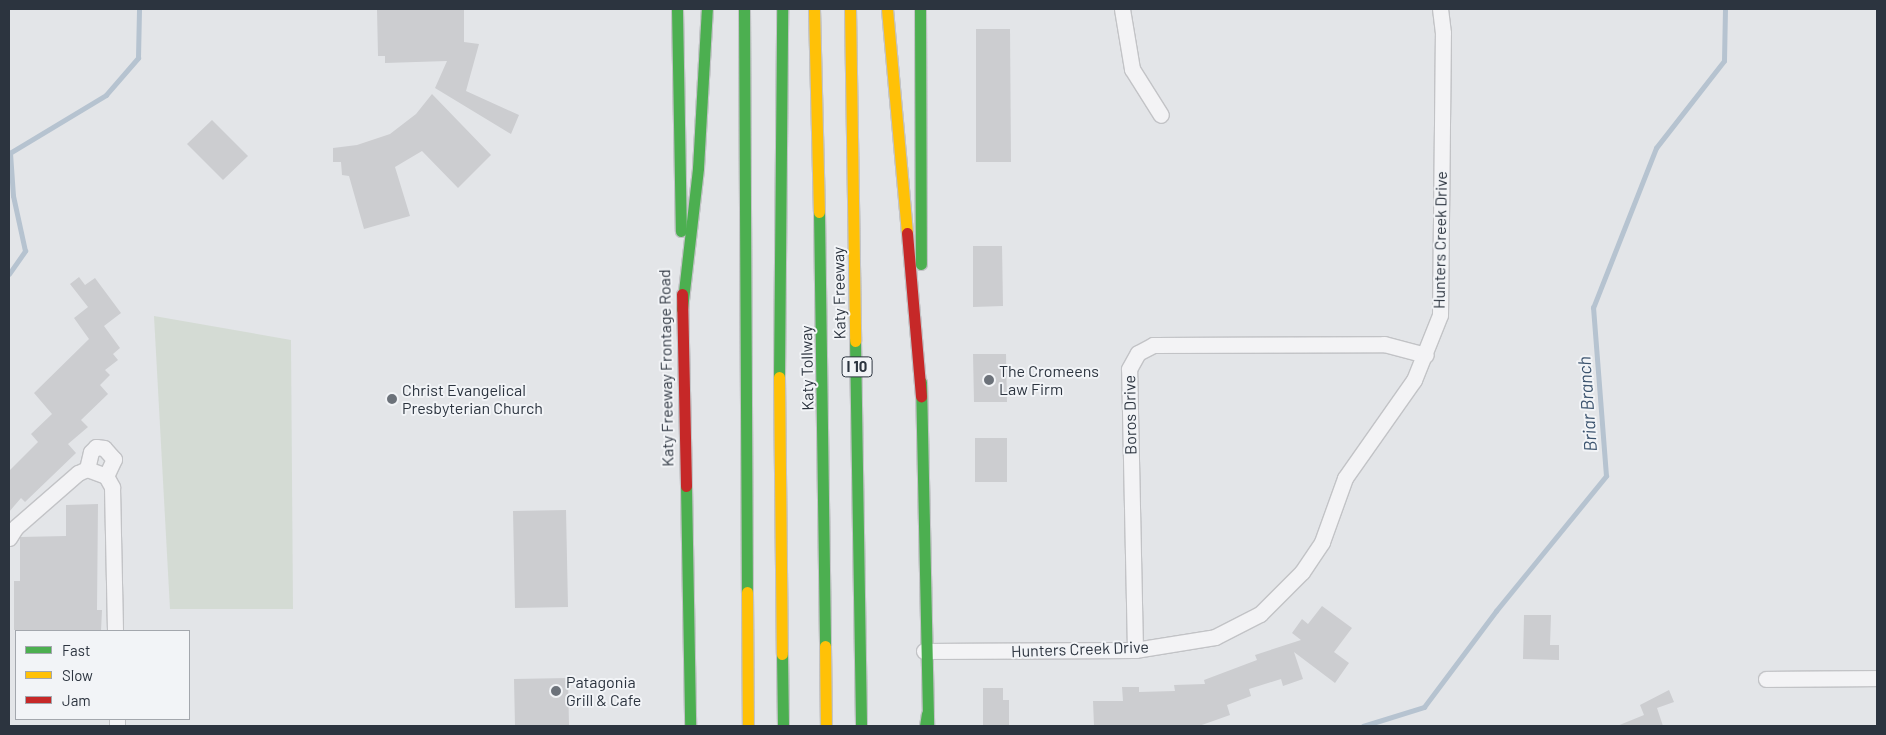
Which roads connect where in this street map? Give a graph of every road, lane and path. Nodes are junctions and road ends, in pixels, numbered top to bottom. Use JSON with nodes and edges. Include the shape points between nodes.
{"nodes":[{"id":1,"x":677,"y":9,"type":"edge"},
{"id":2,"x":707,"y":9,"type":"edge"},
{"id":3,"x":744,"y":9,"type":"edge"},
{"id":4,"x":782,"y":9,"type":"edge"},
{"id":5,"x":814,"y":9,"type":"edge"},
{"id":6,"x":850,"y":9,"type":"edge"},
{"id":7,"x":887,"y":9,"type":"edge"},
{"id":8,"x":920,"y":9,"type":"edge"},
{"id":9,"x":1122,"y":9,"type":"edge"},
{"id":10,"x":1440,"y":9,"type":"edge"},
{"id":11,"x":1161,"y":114,"type":"dead end"},
{"id":12,"x":682,"y":308,"type":"junction"},
{"id":13,"x":1426,"y":355,"type":"junction"},
{"id":14,"x":921,"y":396,"type":"junction"},
{"id":15,"x":9,"y":538,"type":"edge"},
{"id":16,"x":115,"y":630,"type":"edge"},
{"id":17,"x":1135,"y":650,"type":"junction"},
{"id":18,"x":924,"y":651,"type":"junction"},
{"id":19,"x":1877,"y":678,"type":"edge"},
{"id":20,"x":1766,"y":679,"type":"dead end"},
{"id":21,"x":690,"y":726,"type":"edge"},
{"id":22,"x":748,"y":726,"type":"edge"},
{"id":23,"x":783,"y":726,"type":"edge"},
{"id":24,"x":826,"y":726,"type":"edge"},
{"id":25,"x":861,"y":726,"type":"edge"},
{"id":26,"x":926,"y":726,"type":"edge"}],
"edges":[{"from":1,"to":12,"type":"main road","name":"Katy Freeway Frontage Road"},
{"from":2,"to":12,"type":"main road","via":[[698,168]]},
{"from":3,"to":22,"type":"main road"},
{"from":4,"to":23,"type":"main road","name":"Katy Tollway","via":[[778,358]]},
{"from":5,"to":24,"type":"main road","name":"Katy Tollway","via":[[824,409]]},
{"from":6,"to":25,"type":"main road","name":"Katy Freeway","number":"I 10"},
{"from":7,"to":14,"type":"main road"},
{"from":8,"to":14,"type":"main road"},
{"from":9,"to":11,"type":"street","via":[[1132,69]]},
{"from":10,"to":13,"type":"street","name":"Hunters Creek Drive","via":[[1443,33],[1440,315]]},
{"from":12,"to":21,"type":"main road","name":"Katy Freeway Frontage Road"},
{"from":13,"to":17,"type":"street","name":"Hunters Creek Drive","via":[[1414,380],[1345,478],[1322,542],[1302,572],[1260,614],[1215,637]]},
{"from":13,"to":17,"type":"street","name":"Boros Drive","via":[[1384,344],[1153,345],[1138,353],[1129,369]]},
{"from":14,"to":18,"type":"main road"},
{"from":15,"to":16,"type":"street","via":[[16,527],[71,479],[97,472],[112,487]]},
{"from":17,"to":18,"type":"street","name":"Hunters Creek Drive"},
{"from":18,"to":26,"type":"main road"},
{"from":19,"to":20,"type":"street"}]}
